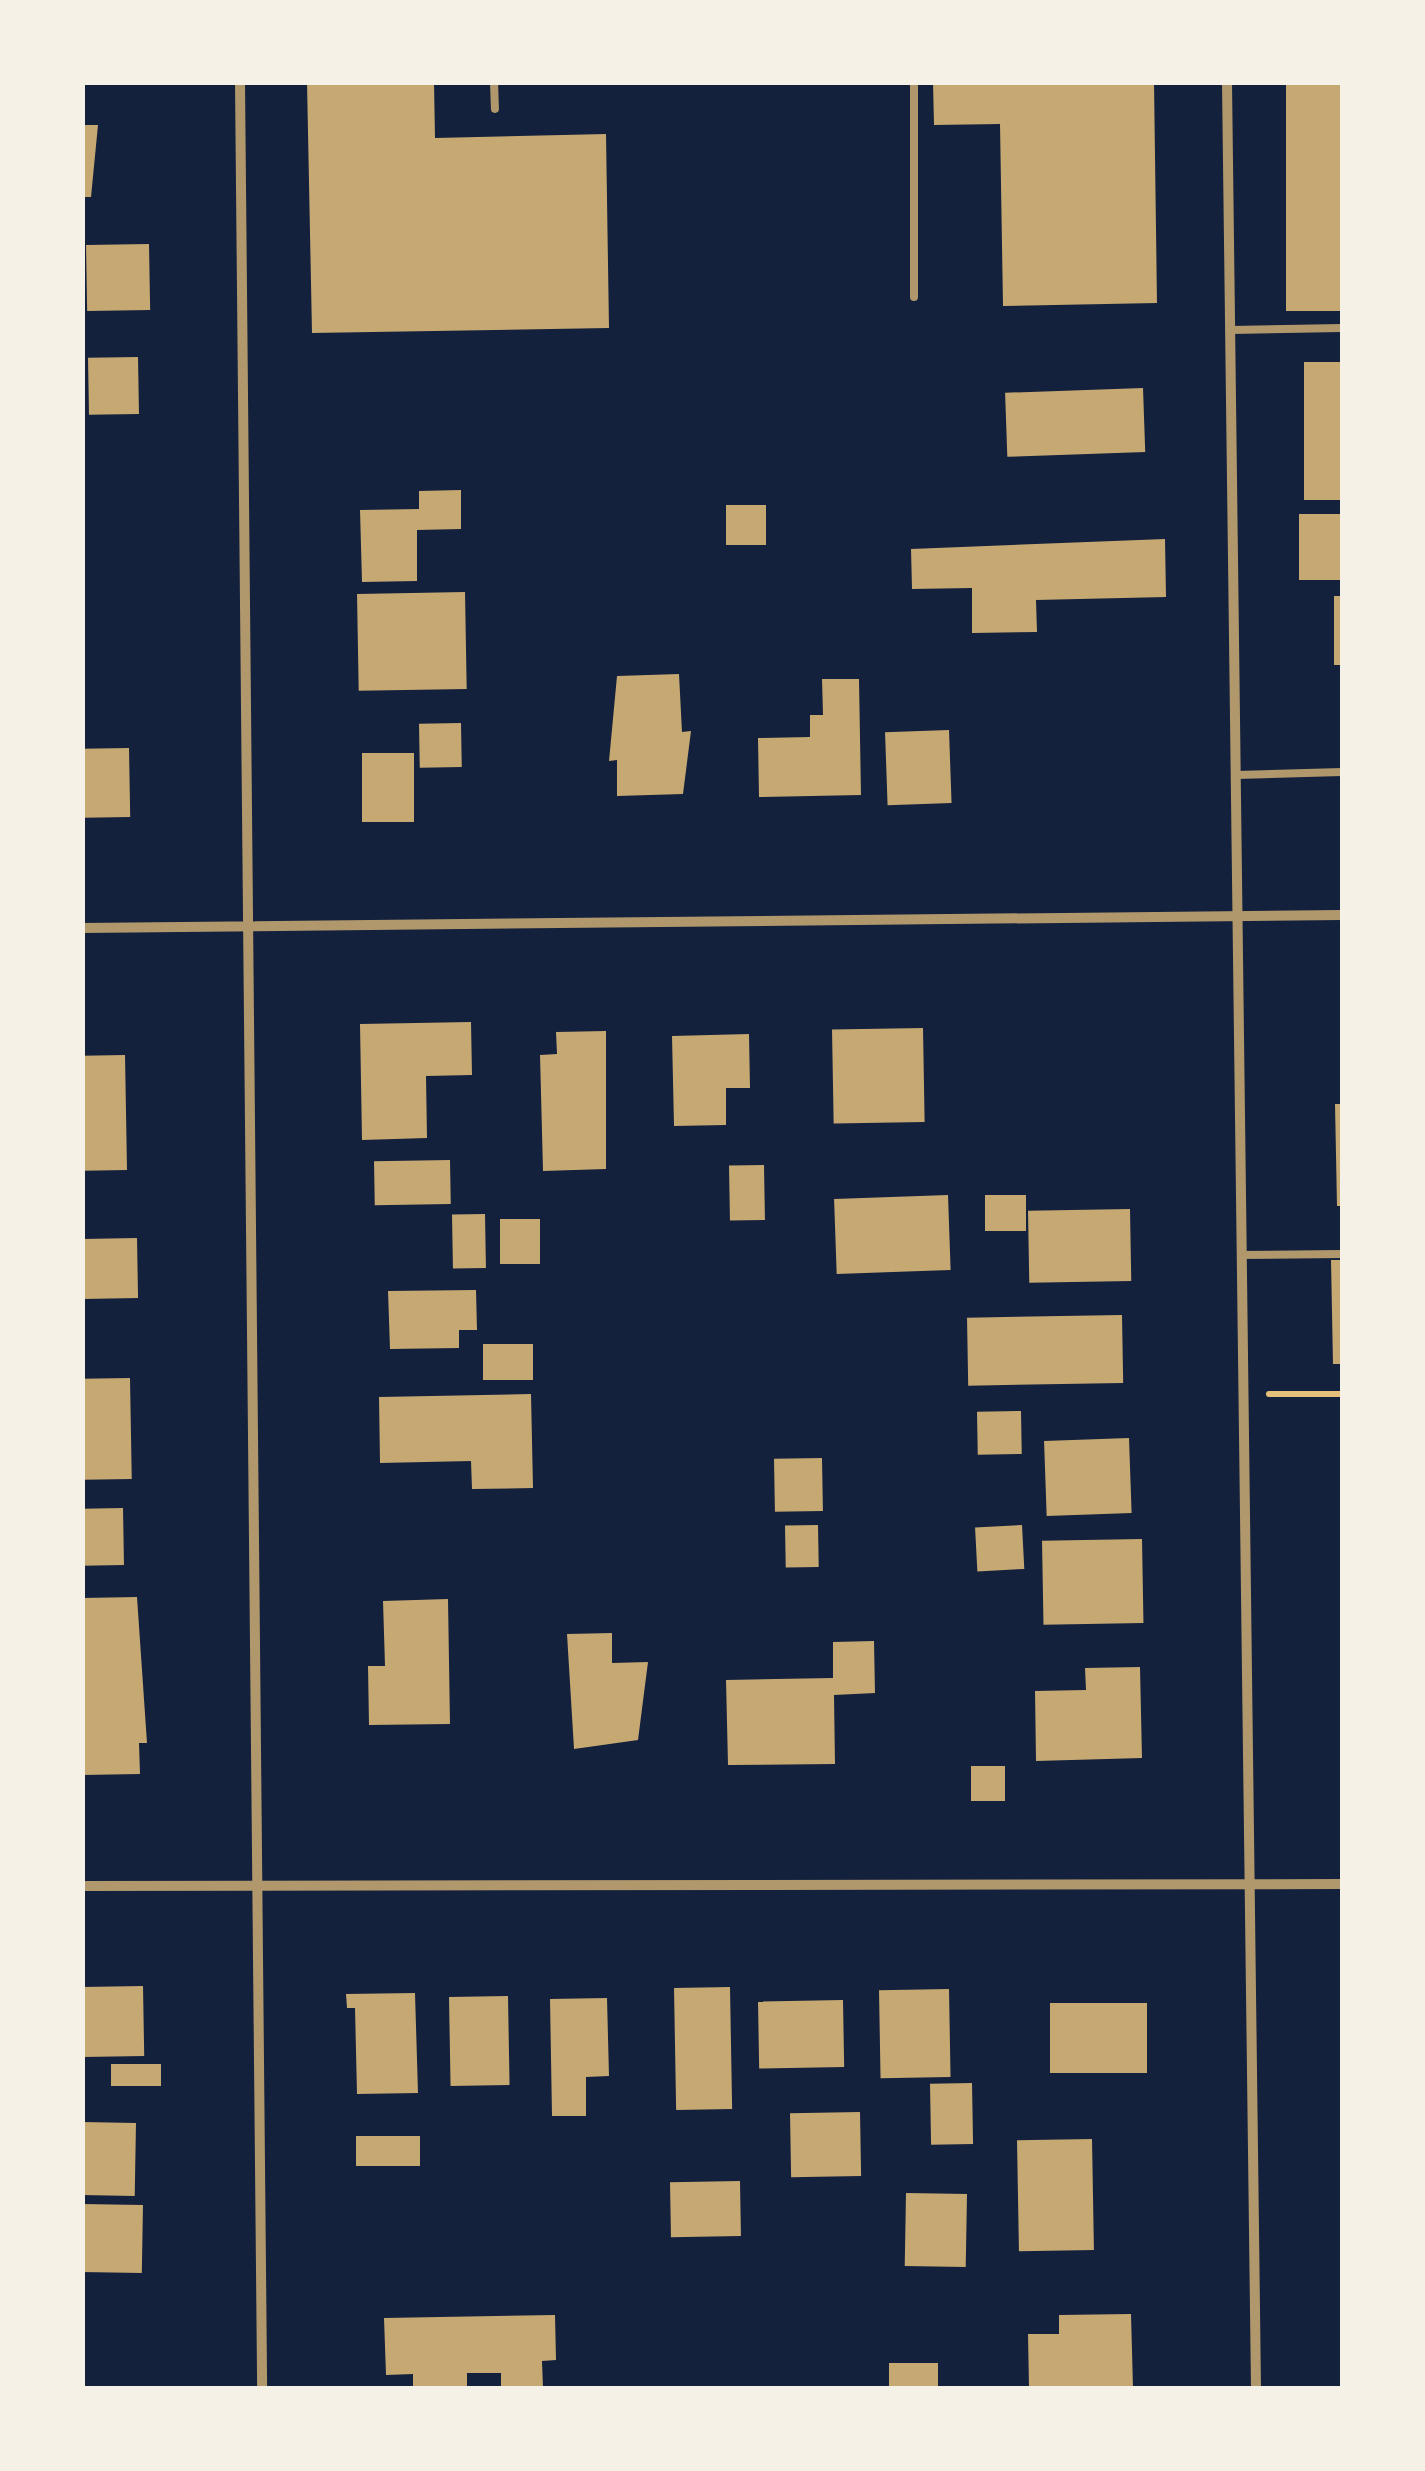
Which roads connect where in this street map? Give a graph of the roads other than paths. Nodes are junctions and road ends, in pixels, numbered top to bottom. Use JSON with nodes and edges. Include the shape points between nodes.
{"nodes":[{"id":1,"x":240,"y":82,"type":"edge"},
{"id":2,"x":494,"y":82,"type":"edge"},
{"id":3,"x":914,"y":82,"type":"edge"},
{"id":4,"x":1227,"y":82,"type":"edge"},
{"id":5,"x":495,"y":109,"type":"dead end"},
{"id":6,"x":914,"y":297,"type":"dead end"},
{"id":7,"x":1342,"y":328,"type":"edge"},
{"id":8,"x":1230,"y":330,"type":"junction"},
{"id":9,"x":1342,"y":772,"type":"edge"},
{"id":10,"x":1236,"y":774,"type":"junction"},
{"id":11,"x":1238,"y":915,"type":"junction"},
{"id":12,"x":1342,"y":915,"type":"edge"},
{"id":13,"x":82,"y":928,"type":"edge"},
{"id":14,"x":247,"y":928,"type":"junction"},
{"id":15,"x":1342,"y":1254,"type":"edge"},
{"id":16,"x":1241,"y":1255,"type":"junction"},
{"id":17,"x":1250,"y":1884,"type":"junction"},
{"id":18,"x":1342,"y":1884,"type":"edge"},
{"id":19,"x":82,"y":1886,"type":"edge"},
{"id":20,"x":254,"y":1886,"type":"junction"},
{"id":21,"x":262,"y":2388,"type":"edge"},
{"id":22,"x":1256,"y":2388,"type":"edge"}],
"edges":[{"from":1,"to":14,"type":"street"},
{"from":2,"to":5,"type":"lane"},
{"from":3,"to":6,"type":"lane"},
{"from":4,"to":8,"type":"street"},
{"from":7,"to":8,"type":"lane"},
{"from":8,"to":10,"type":"street"},
{"from":9,"to":10,"type":"lane"},
{"from":10,"to":11,"type":"street"},
{"from":11,"to":12,"type":"street"},
{"from":11,"to":14,"type":"street"},
{"from":11,"to":16,"type":"street"},
{"from":13,"to":14,"type":"street"},
{"from":14,"to":20,"type":"street"},
{"from":15,"to":16,"type":"lane"},
{"from":16,"to":17,"type":"street"},
{"from":17,"to":18,"type":"street"},
{"from":17,"to":20,"type":"street"},
{"from":17,"to":22,"type":"street"},
{"from":19,"to":20,"type":"street"},
{"from":20,"to":21,"type":"street"}]}
